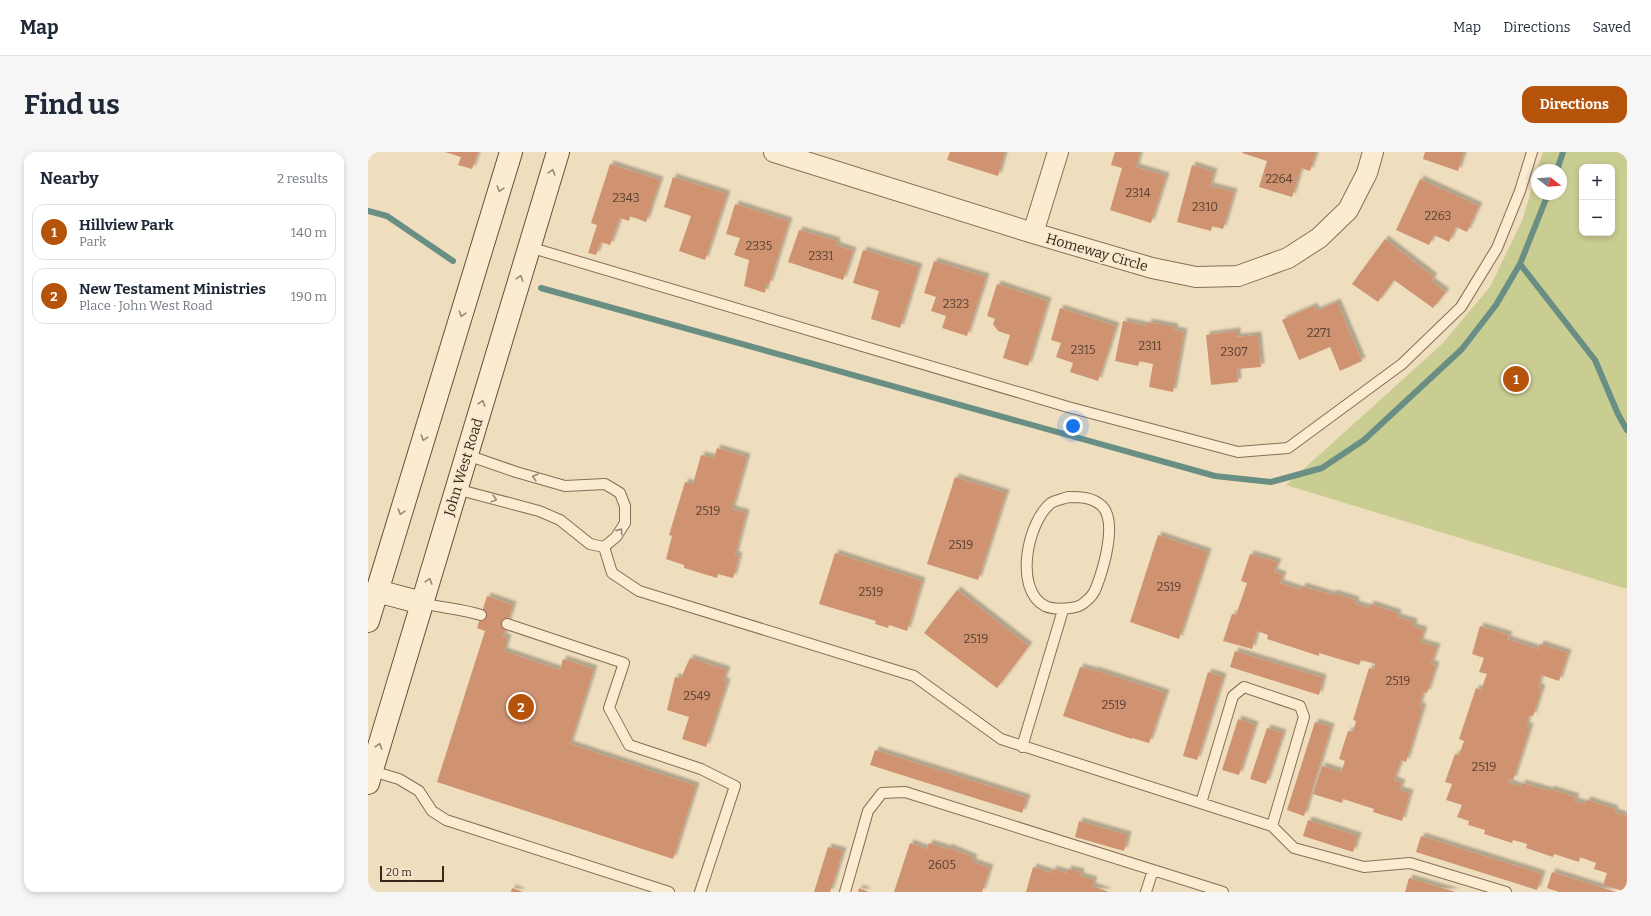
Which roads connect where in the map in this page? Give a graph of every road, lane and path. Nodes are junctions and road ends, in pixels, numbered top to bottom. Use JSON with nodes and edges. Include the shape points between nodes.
{"nodes":[{"id":1,"x":511,"y":152,"type":"edge"},
{"id":2,"x":558,"y":152,"type":"edge"},
{"id":3,"x":774,"y":152,"type":"edge"},
{"id":4,"x":1058,"y":152,"type":"edge"},
{"id":5,"x":1373,"y":152,"type":"edge"},
{"id":6,"x":1532,"y":152,"type":"edge"},
{"id":7,"x":1033,"y":233,"type":"junction"},
{"id":8,"x":529,"y":247,"type":"junction"},
{"id":9,"x":467,"y":455,"type":"junction"},
{"id":10,"x":456,"y":489,"type":"junction"},
{"id":11,"x":604,"y":547,"type":"junction"},
{"id":12,"x":373,"y":589,"type":"edge"},
{"id":13,"x":422,"y":603,"type":"junction"},
{"id":14,"x":1063,"y":610,"type":"junction"},
{"id":15,"x":481,"y":615,"type":"dead end"},
{"id":16,"x":368,"y":621,"type":"edge"},
{"id":17,"x":507,"y":624,"type":"dead end"},
{"id":18,"x":1022,"y":747,"type":"junction"},
{"id":19,"x":370,"y":777,"type":"edge"},
{"id":20,"x":1201,"y":802,"type":"junction"},
{"id":21,"x":1272,"y":826,"type":"junction"},
{"id":22,"x":1153,"y":870,"type":"junction"},
{"id":23,"x":669,"y":892,"type":"edge"},
{"id":24,"x":700,"y":892,"type":"edge"},
{"id":25,"x":845,"y":892,"type":"edge"},
{"id":26,"x":1146,"y":892,"type":"edge"},
{"id":27,"x":1223,"y":892,"type":"edge"},
{"id":28,"x":1506,"y":892,"type":"edge"}],
"edges":[{"from":1,"to":12,"type":"main road","one_way":true},
{"from":8,"to":2,"type":"main road","name":"John West Road","one_way":true},
{"from":3,"to":7,"type":"street","name":"Homeway Circle"},
{"from":4,"to":7,"type":"street"},
{"from":5,"to":7,"type":"street","name":"Homeway Circle","via":[[1367,173],[1348,210],[1319,238],[1288,258],[1238,276],[1196,277],[1152,268]]},
{"from":6,"to":8,"type":"lane","via":[[1520,191],[1497,248],[1461,307],[1402,364],[1288,448],[1238,452],[1068,407]]},
{"from":9,"to":8,"type":"main road","name":"John West Road","one_way":true},
{"from":9,"to":10,"type":"main road","name":"John West Road"},
{"from":11,"to":9,"type":"lane","one_way":true,"via":[[616,537],[625,523],[626,506],[620,493],[605,484],[565,486]]},
{"from":10,"to":11,"type":"lane","one_way":true,"via":[[539,511],[560,520],[590,544]]},
{"from":13,"to":10,"type":"main road","name":"John West Road","one_way":true},
{"from":11,"to":18,"type":"lane","via":[[612,574],[639,591],[914,676],[1001,739]]},
{"from":12,"to":13,"type":"main road"},
{"from":12,"to":16,"type":"main road"},
{"from":13,"to":15,"type":"lane"},
{"from":19,"to":13,"type":"main road","name":"John West Road","one_way":true},
{"from":14,"to":14,"type":"lane","via":[[1045,606],[1032,594],[1026,577],[1027,552],[1039,518],[1052,503],[1068,497],[1088,498],[1103,507],[1110,523],[1110,539],[1096,589],[1084,604]]},
{"from":14,"to":18,"type":"lane"},
{"from":17,"to":24,"type":"lane","via":[[624,663],[609,708],[629,744],[701,769],[735,786]]},
{"from":18,"to":20,"type":"lane"},
{"from":19,"to":23,"type":"lane","via":[[399,779],[419,791],[432,811],[446,820]]},
{"from":20,"to":21,"type":"lane"},
{"from":20,"to":21,"type":"lane","via":[[1234,696],[1244,687],[1300,706],[1304,717]]},
{"from":21,"to":28,"type":"lane","via":[[1294,848],[1364,867],[1410,863]]},
{"from":22,"to":25,"type":"lane","via":[[905,792],[882,793],[868,811]]},
{"from":22,"to":26,"type":"lane"},
{"from":22,"to":27,"type":"lane"}]}
